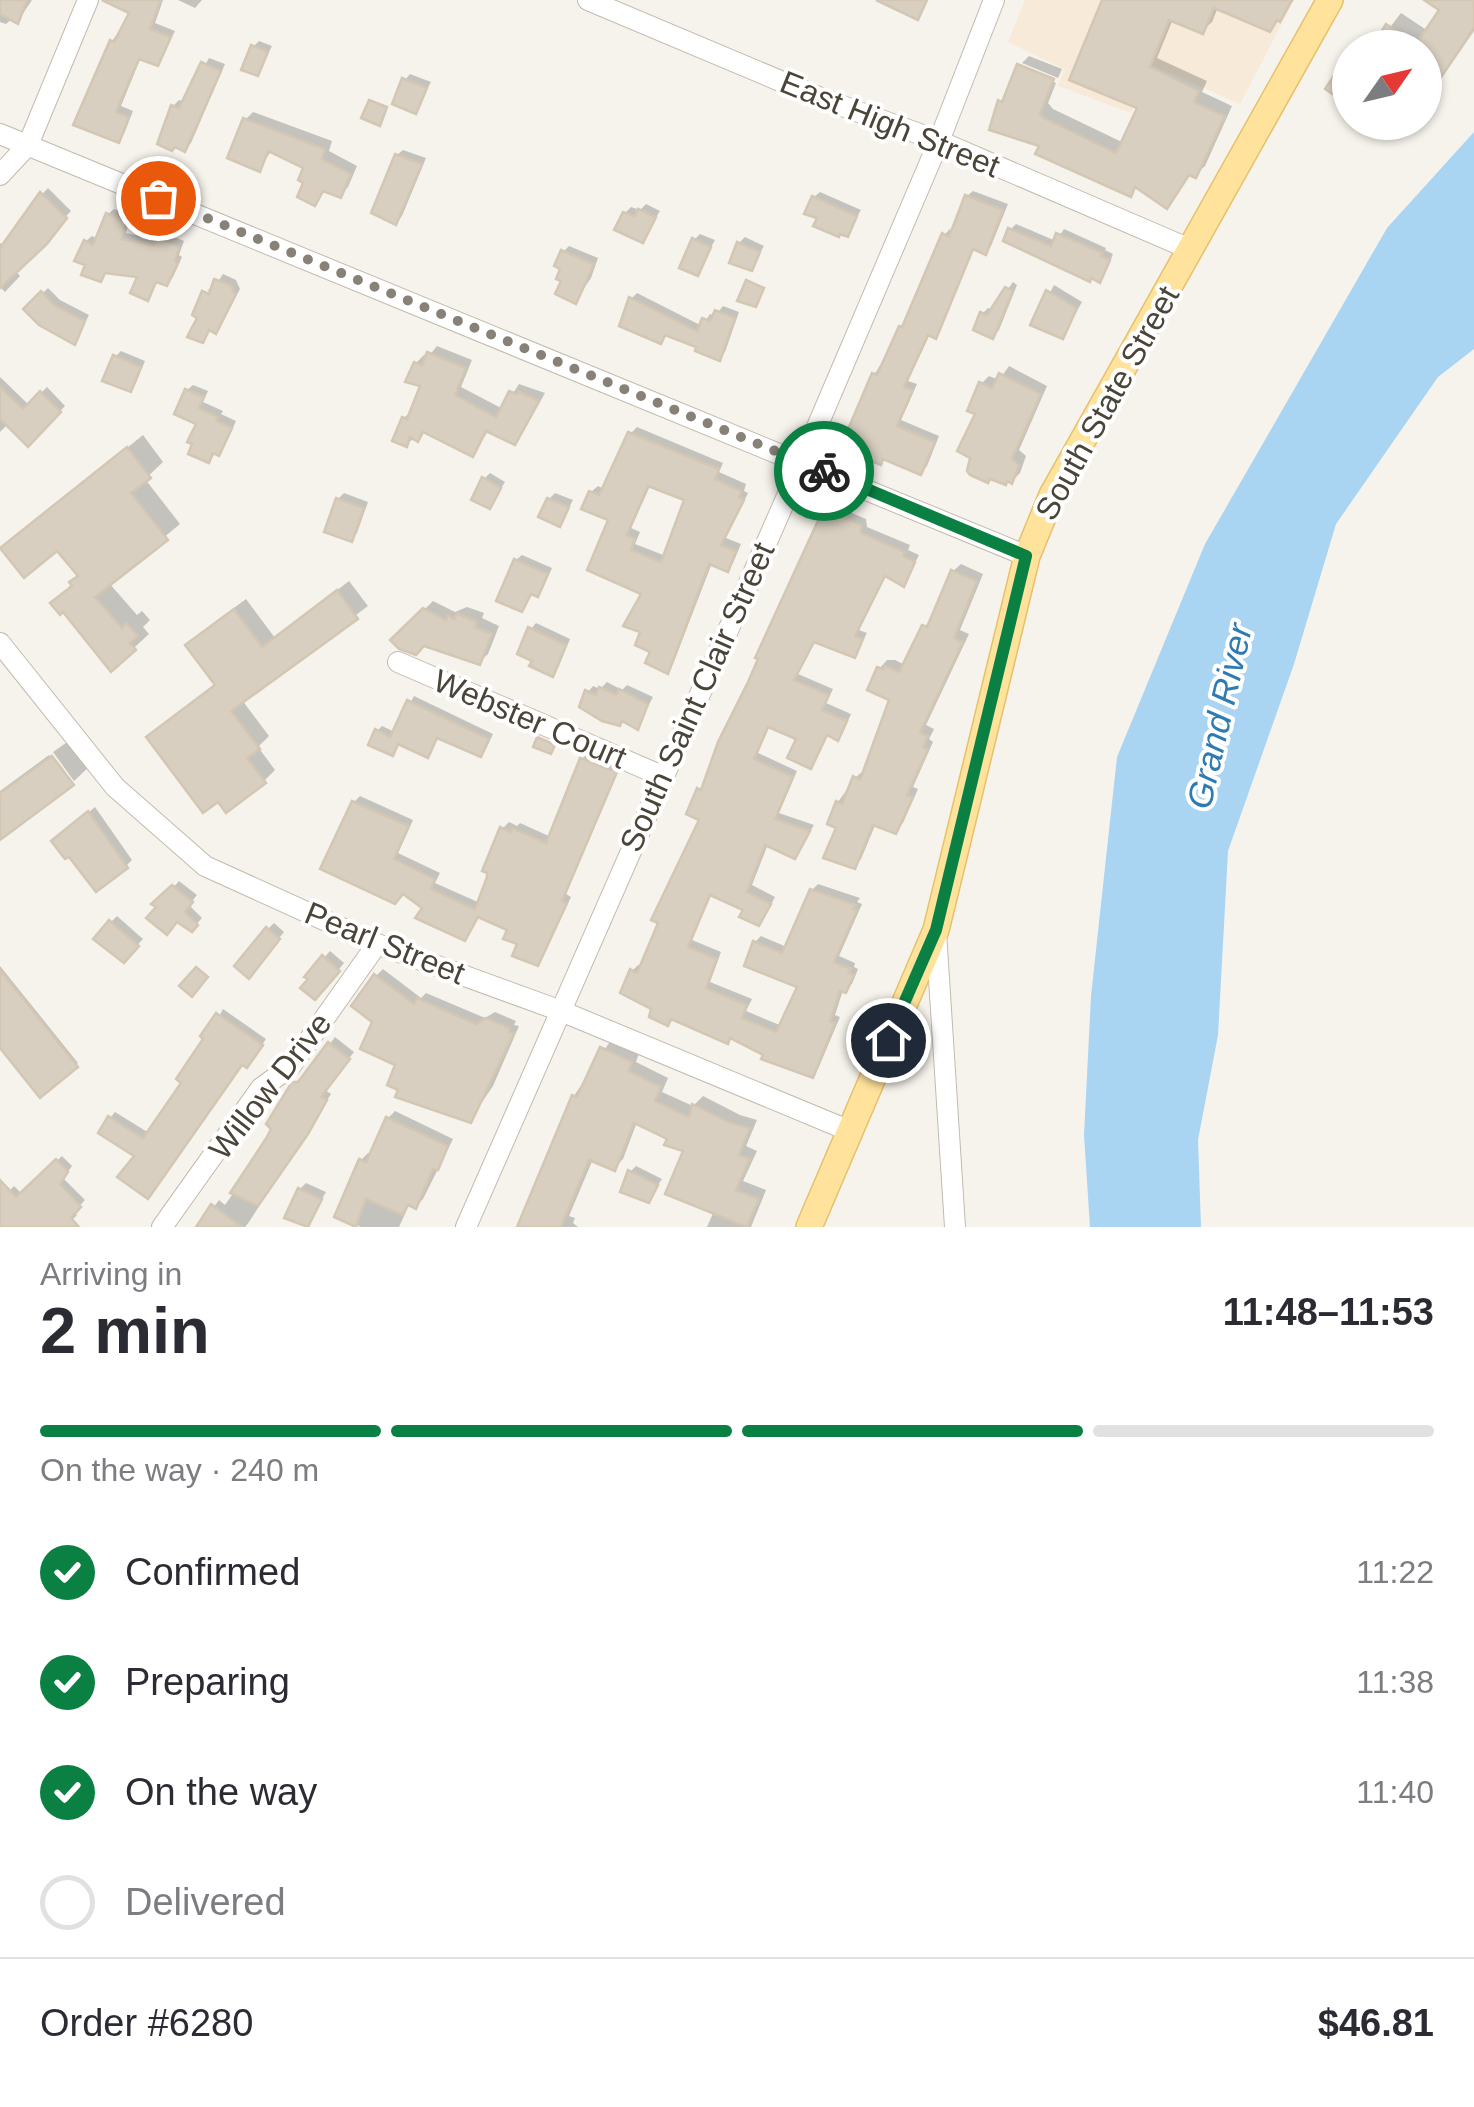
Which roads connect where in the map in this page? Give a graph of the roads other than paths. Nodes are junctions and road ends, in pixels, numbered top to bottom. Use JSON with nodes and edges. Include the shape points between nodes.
{"nodes":[{"id":1,"x":88,"y":0,"type":"edge"},
{"id":2,"x":588,"y":0,"type":"edge"},
{"id":3,"x":994,"y":0,"type":"edge"},
{"id":4,"x":1330,"y":0,"type":"edge"},
{"id":5,"x":0,"y":134,"type":"edge"},
{"id":6,"x":939,"y":141,"type":"junction"},
{"id":7,"x":28,"y":145,"type":"junction"},
{"id":8,"x":0,"y":175,"type":"edge"},
{"id":9,"x":1192,"y":250,"type":"junction"},
{"id":10,"x":802,"y":462,"type":"junction"},
{"id":11,"x":1026,"y":556,"type":"junction"},
{"id":12,"x":0,"y":642,"type":"edge"},
{"id":13,"x":398,"y":662,"type":"dead end"},
{"id":14,"x":662,"y":776,"type":"junction"},
{"id":15,"x":936,"y":930,"type":"junction"},
{"id":16,"x":377,"y":944,"type":"junction"},
{"id":17,"x":561,"y":1010,"type":"junction"},
{"id":18,"x":850,"y":1131,"type":"junction"},
{"id":19,"x":162,"y":1227,"type":"edge"},
{"id":20,"x":466,"y":1227,"type":"edge"},
{"id":21,"x":808,"y":1227,"type":"edge"},
{"id":22,"x":955,"y":1227,"type":"edge"}],
"edges":[{"from":1,"to":7,"type":"street"},
{"from":2,"to":6,"type":"street","name":"East High Street","via":[[823,100]]},
{"from":3,"to":6,"type":"street","name":"South Saint Clair Street"},
{"from":4,"to":9,"type":"main road","name":"South State Street"},
{"from":5,"to":7,"type":"street"},
{"from":6,"to":9,"type":"street","name":"East High Street"},
{"from":6,"to":10,"type":"street","name":"South Saint Clair Street"},
{"from":7,"to":8,"type":"street"},
{"from":7,"to":10,"type":"street"},
{"from":9,"to":11,"type":"main road","name":"South State Street","via":[[1052,495]]},
{"from":10,"to":11,"type":"street"},
{"from":10,"to":14,"type":"street","name":"South Saint Clair Street"},
{"from":11,"to":15,"type":"main road","name":"South State Street"},
{"from":12,"to":16,"type":"street","name":"Pearl Street","via":[[114,787],[205,866]]},
{"from":13,"to":14,"type":"street","name":"Webster Court"},
{"from":14,"to":17,"type":"street","name":"South Saint Clair Street"},
{"from":15,"to":18,"type":"main road","name":"South State Street"},
{"from":15,"to":22,"type":"street"},
{"from":16,"to":17,"type":"street","name":"Pearl Street"},
{"from":16,"to":19,"type":"street","name":"Willow Drive","via":[[290,1066],[261,1088]]},
{"from":17,"to":18,"type":"street","name":"Pearl Street"},
{"from":17,"to":20,"type":"street","name":"South Saint Clair Street"},
{"from":18,"to":21,"type":"main road","name":"South State Street"}]}
